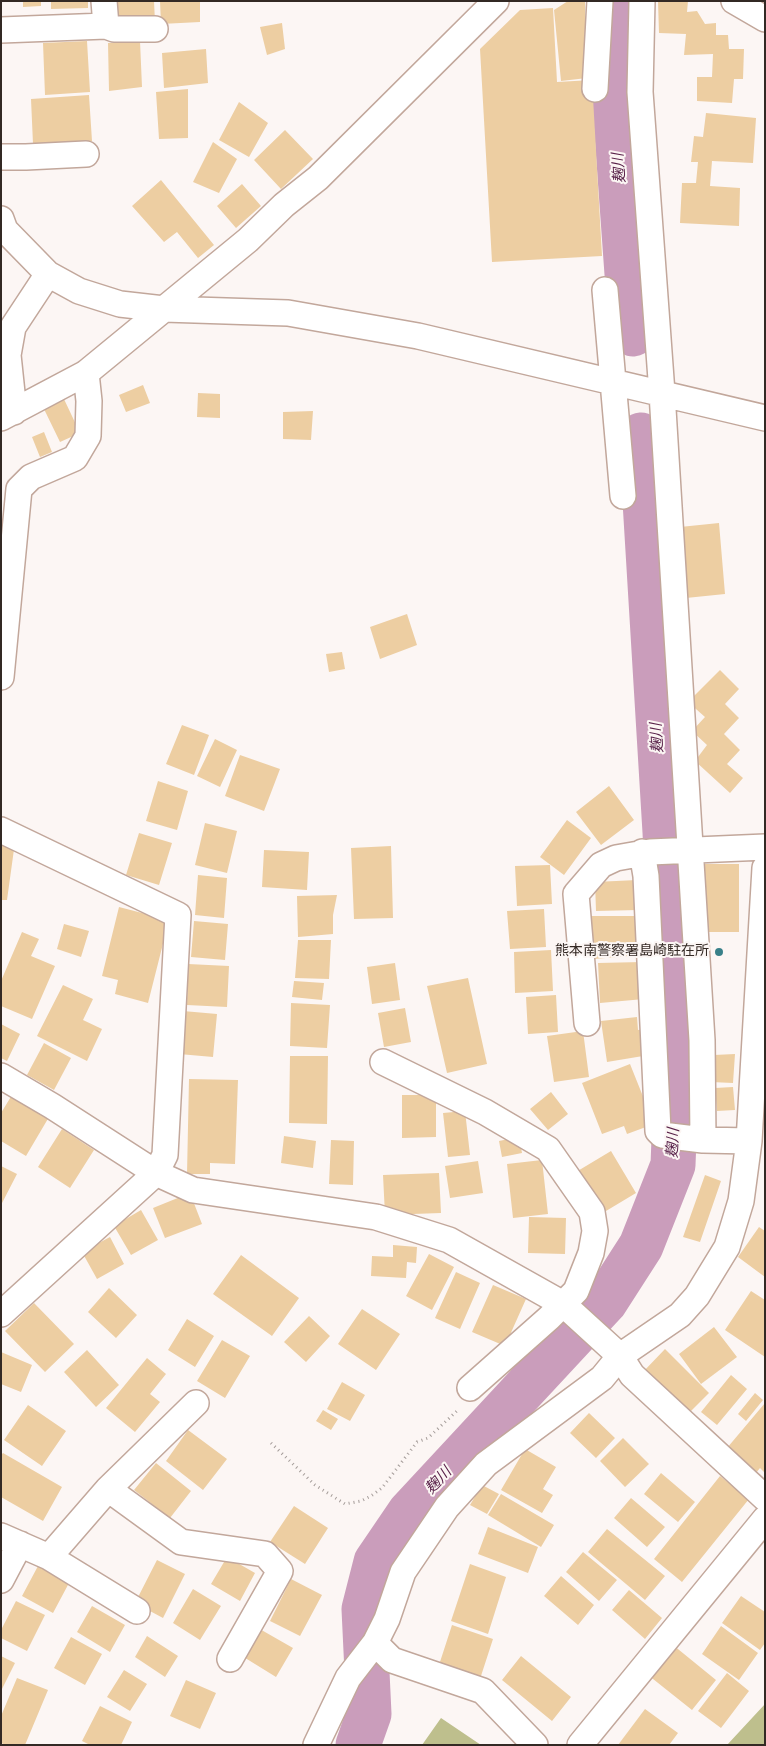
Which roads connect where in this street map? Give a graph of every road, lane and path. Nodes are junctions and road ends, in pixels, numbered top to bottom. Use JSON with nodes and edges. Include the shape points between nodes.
{"nodes":[{"id":1,"x":104,"y":1,"type":"edge"},
{"id":2,"x":496,"y":1,"type":"edge"},
{"id":3,"x":600,"y":1,"type":"edge"},
{"id":4,"x":642,"y":1,"type":"edge"},
{"id":5,"x":734,"y":1,"type":"edge"},
{"id":6,"x":765,"y":19,"type":"edge"},
{"id":7,"x":106,"y":26,"type":"junction"},
{"id":8,"x":155,"y":29,"type":"dead end"},
{"id":9,"x":1,"y":30,"type":"edge"},
{"id":10,"x":595,"y":89,"type":"dead end"},
{"id":11,"x":86,"y":154,"type":"dead end"},
{"id":12,"x":1,"y":157,"type":"edge"},
{"id":13,"x":1,"y":220,"type":"edge"},
{"id":14,"x":48,"y":274,"type":"junction"},
{"id":15,"x":605,"y":290,"type":"dead end"},
{"id":16,"x":164,"y":309,"type":"junction"},
{"id":17,"x":7,"y":320,"type":"edge"},
{"id":18,"x":86,"y":373,"type":"junction"},
{"id":19,"x":614,"y":382,"type":"junction"},
{"id":20,"x":662,"y":393,"type":"junction"},
{"id":21,"x":8,"y":415,"type":"edge"},
{"id":22,"x":765,"y":418,"type":"edge"},
{"id":23,"x":623,"y":496,"type":"dead end"},
{"id":24,"x":1,"y":677,"type":"edge"},
{"id":25,"x":1,"y":830,"type":"edge"},
{"id":26,"x":765,"y":848,"type":"edge"},
{"id":27,"x":686,"y":850,"type":"junction"},
{"id":28,"x":646,"y":852,"type":"junction"},
{"id":29,"x":765,"y":868,"type":"edge"},
{"id":30,"x":587,"y":1023,"type":"dead end"},
{"id":31,"x":383,"y":1062,"type":"dead end"},
{"id":32,"x":1,"y":1076,"type":"edge"},
{"id":33,"x":697,"y":1139,"type":"junction"},
{"id":34,"x":749,"y":1141,"type":"junction"},
{"id":35,"x":156,"y":1173,"type":"junction"},
{"id":36,"x":567,"y":1307,"type":"junction"},
{"id":37,"x":1,"y":1314,"type":"edge"},
{"id":38,"x":620,"y":1356,"type":"junction"},
{"id":39,"x":470,"y":1388,"type":"joint"},
{"id":40,"x":196,"y":1403,"type":"dead end"},
{"id":41,"x":271,"y":1444,"type":"dead end"},
{"id":42,"x":108,"y":1489,"type":"junction"},
{"id":43,"x":765,"y":1498,"type":"edge"},
{"id":44,"x":765,"y":1519,"type":"edge"},
{"id":45,"x":11,"y":1540,"type":"edge"},
{"id":46,"x":49,"y":1557,"type":"junction"},
{"id":47,"x":1,"y":1580,"type":"edge"},
{"id":48,"x":137,"y":1611,"type":"dead end"},
{"id":49,"x":375,"y":1643,"type":"junction"},
{"id":50,"x":230,"y":1659,"type":"dead end"},
{"id":51,"x":316,"y":1745,"type":"edge"},
{"id":52,"x":535,"y":1745,"type":"edge"},
{"id":53,"x":580,"y":1745,"type":"edge"}],
"edges":[{"from":1,"to":7,"type":"street"},
{"from":2,"to":16,"type":"street","via":[[318,178]]},
{"from":3,"to":10,"type":"street"},
{"from":4,"to":20,"type":"street","via":[[640,92]]},
{"from":5,"to":6,"type":"street"},
{"from":7,"to":8,"type":"street","via":[[114,29]]},
{"from":7,"to":9,"type":"street"},
{"from":11,"to":12,"type":"street"},
{"from":13,"to":14,"type":"street","via":[[5,230]]},
{"from":14,"to":16,"type":"street","via":[[79,291],[120,304]]},
{"from":14,"to":17,"type":"street"},
{"from":15,"to":19,"type":"street"},
{"from":16,"to":18,"type":"street"},
{"from":16,"to":19,"type":"street","via":[[288,313],[418,336]]},
{"from":17,"to":21,"type":"street"},
{"from":18,"to":21,"type":"street"},
{"from":18,"to":24,"type":"street","via":[[88,436],[75,458],[31,477],[19,489]]},
{"from":19,"to":20,"type":"street"},
{"from":19,"to":23,"type":"street"},
{"from":20,"to":22,"type":"street"},
{"from":20,"to":27,"type":"street"},
{"from":25,"to":35,"type":"street","via":[[178,915],[165,1155]]},
{"from":26,"to":27,"type":"street"},
{"from":27,"to":28,"type":"street"},
{"from":27,"to":33,"type":"street","via":[[702,1040]]},
{"from":28,"to":30,"type":"street","via":[[616,858],[601,865],[576,894]]},
{"from":28,"to":33,"type":"street","via":[[658,1131],[662,1135]]},
{"from":29,"to":34,"type":"street"},
{"from":31,"to":36,"type":"street","via":[[485,1112],[548,1149],[592,1212],[595,1232],[591,1253]]},
{"from":32,"to":35,"type":"street"},
{"from":33,"to":34,"type":"street"},
{"from":34,"to":38,"type":"street","via":[[741,1201],[727,1247],[697,1296],[680,1315]]},
{"from":35,"to":36,"type":"street","via":[[192,1190],[376,1216],[449,1240]]},
{"from":35,"to":37,"type":"street"},
{"from":36,"to":38,"type":"street"},
{"from":36,"to":39,"type":"street","via":[[549,1318]]},
{"from":38,"to":43,"type":"street","via":[[632,1375]]},
{"from":38,"to":49,"type":"street","via":[[602,1378],[486,1464],[454,1499],[403,1572]]},
{"from":39,"to":41,"type":"path","via":[[473,1398],[428,1438],[417,1442],[382,1488],[361,1501],[345,1504],[334,1498]]},
{"from":40,"to":42,"type":"street"},
{"from":42,"to":46,"type":"street"},
{"from":42,"to":50,"type":"street","via":[[180,1542],[265,1554],[280,1571]]},
{"from":44,"to":53,"type":"street"},
{"from":45,"to":46,"type":"street"},
{"from":45,"to":47,"type":"street"},
{"from":46,"to":48,"type":"street"},
{"from":49,"to":51,"type":"street","via":[[348,1678]]},
{"from":49,"to":52,"type":"street","via":[[392,1660],[483,1691]]}]}
